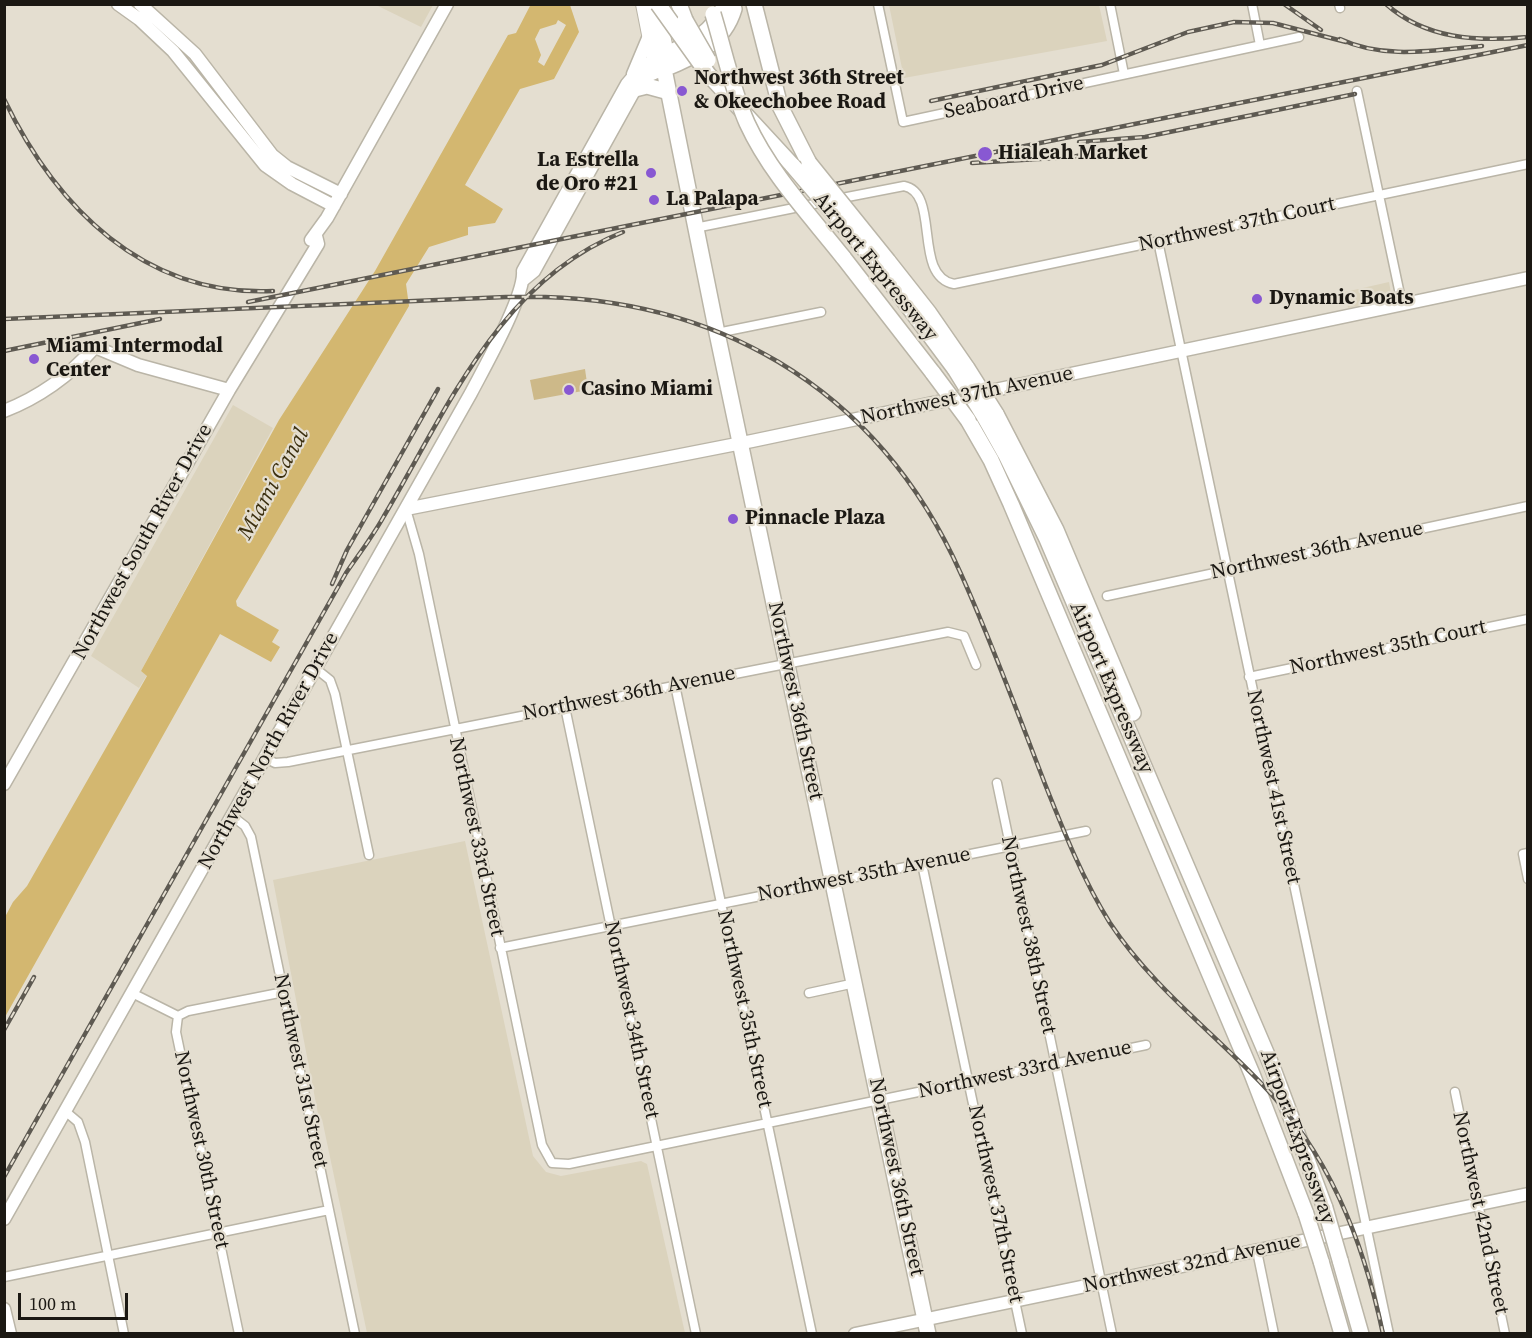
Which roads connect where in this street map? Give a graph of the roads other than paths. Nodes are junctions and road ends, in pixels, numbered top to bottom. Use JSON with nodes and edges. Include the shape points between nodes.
{"nodes":[{"id":1,"x":118,"y":4,"type":"edge"},
{"id":2,"x":140,"y":4,"type":"edge"},
{"id":3,"x":447,"y":4,"type":"edge"},
{"id":4,"x":643,"y":4,"type":"edge"},
{"id":5,"x":658,"y":4,"type":"edge"},
{"id":6,"x":678,"y":4,"type":"edge"},
{"id":7,"x":735,"y":4,"type":"edge"},
{"id":8,"x":754,"y":4,"type":"edge"},
{"id":9,"x":878,"y":4,"type":"edge"},
{"id":10,"x":1110,"y":4,"type":"edge"},
{"id":11,"x":1252,"y":4,"type":"edge"},
{"id":12,"x":715,"y":7,"type":"edge"},
{"id":13,"x":649,"y":36,"type":"junction"},
{"id":14,"x":1299,"y":36,"type":"dead end"},
{"id":15,"x":1260,"y":45,"type":"junction"},
{"id":16,"x":662,"y":61,"type":"junction"},
{"id":17,"x":711,"y":72,"type":"junction"},
{"id":18,"x":1124,"y":74,"type":"junction"},
{"id":19,"x":633,"y":83,"type":"junction"},
{"id":20,"x":1357,"y":91,"type":"dead end"},
{"id":21,"x":669,"y":92,"type":"junction"},
{"id":22,"x":249,"y":125,"type":"junction"},
{"id":23,"x":238,"y":134,"type":"junction"},
{"id":24,"x":801,"y":164,"type":"junction"},
{"id":25,"x":1527,"y":164,"type":"edge"},
{"id":26,"x":341,"y":194,"type":"junction"},
{"id":27,"x":1379,"y":195,"type":"junction"},
{"id":28,"x":334,"y":206,"type":"junction"},
{"id":29,"x":695,"y":228,"type":"junction"},
{"id":30,"x":1158,"y":241,"type":"junction"},
{"id":31,"x":1527,"y":278,"type":"edge"},
{"id":32,"x":1402,"y":304,"type":"junction"},
{"id":33,"x":821,"y":312,"type":"dead end"},
{"id":34,"x":717,"y":333,"type":"junction"},
{"id":35,"x":1182,"y":351,"type":"junction"},
{"id":36,"x":229,"y":390,"type":"junction"},
{"id":37,"x":4,"y":411,"type":"edge"},
{"id":38,"x":740,"y":443,"type":"junction"},
{"id":39,"x":1527,"y":506,"type":"edge"},
{"id":40,"x":406,"y":509,"type":"junction"},
{"id":41,"x":1229,"y":570,"type":"junction"},
{"id":42,"x":1107,"y":596,"type":"dead end"},
{"id":43,"x":1527,"y":619,"type":"edge"},
{"id":44,"x":787,"y":663,"type":"junction"},
{"id":45,"x":976,"y":664,"type":"dead end"},
{"id":46,"x":315,"y":668,"type":"junction"},
{"id":47,"x":1250,"y":677,"type":"junction"},
{"id":48,"x":675,"y":685,"type":"junction"},
{"id":49,"x":565,"y":707,"type":"junction"},
{"id":50,"x":454,"y":729,"type":"junction"},
{"id":51,"x":348,"y":750,"type":"junction"},
{"id":52,"x":265,"y":758,"type":"junction"},
{"id":53,"x":997,"y":783,"type":"dead end"},
{"id":54,"x":4,"y":784,"type":"edge"},
{"id":55,"x":232,"y":816,"type":"junction"},
{"id":56,"x":1086,"y":831,"type":"dead end"},
{"id":57,"x":1010,"y":846,"type":"junction"},
{"id":58,"x":1525,"y":854,"type":"edge"},
{"id":59,"x":369,"y":855,"type":"dead end"},
{"id":60,"x":922,"y":864,"type":"junction"},
{"id":61,"x":1527,"y":879,"type":"edge"},
{"id":62,"x":834,"y":881,"type":"junction"},
{"id":63,"x":722,"y":904,"type":"junction"},
{"id":64,"x":611,"y":926,"type":"junction"},
{"id":65,"x":500,"y":948,"type":"junction"},
{"id":66,"x":856,"y":983,"type":"junction"},
{"id":67,"x":284,"y":992,"type":"junction"},
{"id":68,"x":132,"y":993,"type":"junction"},
{"id":69,"x":809,"y":993,"type":"dead end"},
{"id":70,"x":178,"y":1016,"type":"junction"},
{"id":71,"x":1146,"y":1045,"type":"dead end"},
{"id":72,"x":1054,"y":1064,"type":"junction"},
{"id":73,"x":968,"y":1081,"type":"junction"},
{"id":74,"x":1455,"y":1092,"type":"dead end"},
{"id":75,"x":881,"y":1100,"type":"junction"},
{"id":76,"x":65,"y":1112,"type":"junction"},
{"id":77,"x":768,"y":1123,"type":"junction"},
{"id":78,"x":657,"y":1145,"type":"junction"},
{"id":79,"x":552,"y":1163,"type":"joint"},
{"id":80,"x":1527,"y":1194,"type":"edge"},
{"id":81,"x":1479,"y":1204,"type":"junction"},
{"id":82,"x":329,"y":1210,"type":"junction"},
{"id":83,"x":4,"y":1219,"type":"edge"},
{"id":84,"x":1367,"y":1228,"type":"junction"},
{"id":85,"x":218,"y":1232,"type":"junction"},
{"id":86,"x":1257,"y":1251,"type":"junction"},
{"id":87,"x":108,"y":1255,"type":"junction"},
{"id":88,"x":4,"y":1277,"type":"edge"},
{"id":89,"x":1102,"y":1282,"type":"junction"},
{"id":90,"x":1016,"y":1301,"type":"junction"},
{"id":91,"x":4,"y":1309,"type":"edge"},
{"id":92,"x":927,"y":1326,"type":"edge"},
{"id":93,"x":10,"y":1334,"type":"edge"},
{"id":94,"x":124,"y":1334,"type":"edge"},
{"id":95,"x":239,"y":1334,"type":"edge"},
{"id":96,"x":355,"y":1334,"type":"edge"},
{"id":97,"x":696,"y":1334,"type":"edge"},
{"id":98,"x":812,"y":1334,"type":"edge"},
{"id":99,"x":855,"y":1334,"type":"edge"},
{"id":100,"x":1022,"y":1334,"type":"edge"},
{"id":101,"x":1112,"y":1334,"type":"edge"},
{"id":102,"x":1274,"y":1334,"type":"edge"},
{"id":103,"x":1342,"y":1334,"type":"edge"},
{"id":104,"x":1361,"y":1334,"type":"edge"},
{"id":105,"x":1389,"y":1334,"type":"edge"},
{"id":106,"x":1505,"y":1334,"type":"edge"}],
"edges":[{"from":1,"to":23,"type":"street","via":[[173,51]]},
{"from":2,"to":22,"type":"street","via":[[195,54]]},
{"from":3,"to":26,"type":"street","name":"Northwest South River Drive"},
{"from":4,"to":13,"type":"main road","name":"Northwest 36th Street"},
{"from":5,"to":16,"type":"main road","name":"Northwest 36th Street"},
{"from":5,"to":17,"type":"highway","name":"Airport Expressway","bridge":true},
{"from":6,"to":17,"type":"highway","bridge":true},
{"from":7,"to":16,"type":"highway","via":[[726,27],[709,46],[696,55]]},
{"from":8,"to":24,"type":"highway","via":[[780,106]]},
{"from":9,"to":18,"type":"street","name":"Seaboard Drive","via":[[903,122]]},
{"from":10,"to":18,"type":"street"},
{"from":11,"to":15,"type":"street"},
{"from":12,"to":16,"type":"highway","via":[[717,21],[708,32]]},
{"from":12,"to":103,"type":"highway","name":"Airport Expressway","bridge":true,"via":[[742,110],[759,147],[968,420],[991,460],[1275,1130],[1306,1214]]},
{"from":13,"to":16,"type":"main road","name":"Northwest 36th Street"},
{"from":13,"to":19,"type":"street"},
{"from":14,"to":15,"type":"street","name":"Seaboard Drive"},
{"from":15,"to":18,"type":"street","name":"Seaboard Drive"},
{"from":16,"to":19,"type":"street","name":"Northwest North River Drive"},
{"from":16,"to":21,"type":"highway","name":"Northwest 36th Street"},
{"from":17,"to":24,"type":"highway","name":"Airport Expressway","via":[[728,94]]},
{"from":19,"to":21,"type":"highway"},
{"from":19,"to":40,"type":"street","name":"Northwest North River Drive","via":[[534,271],[524,280],[480,376]]},
{"from":20,"to":27,"type":"street"},
{"from":21,"to":29,"type":"highway","name":"Northwest 36th Street"},
{"from":22,"to":23,"type":"street"},
{"from":22,"to":26,"type":"street","via":[[279,162]]},
{"from":23,"to":28,"type":"street","via":[[272,171]]},
{"from":24,"to":104,"type":"highway","name":"Airport Expressway","bridge":true,"via":[[882,262],[990,415],[1047,539],[1286,1101],[1325,1209]]},
{"from":25,"to":27,"type":"street","name":"Northwest 37th Court"},
{"from":26,"to":28,"type":"street","name":"Northwest South River Drive"},
{"from":27,"to":30,"type":"street","name":"Northwest 37th Court"},
{"from":27,"to":32,"type":"street"},
{"from":28,"to":36,"type":"street","name":"Northwest South River Drive","via":[[316,236],[318,244]]},
{"from":29,"to":30,"type":"street","name":"Northwest 37th Court","via":[[909,187],[920,199],[934,267],[947,282],[964,282]]},
{"from":29,"to":34,"type":"highway","name":"Northwest 36th Street"},
{"from":30,"to":35,"type":"street","name":"Northwest 41st Street"},
{"from":31,"to":32,"type":"street","name":"Northwest 37th Avenue"},
{"from":32,"to":35,"type":"street","name":"Northwest 37th Avenue"},
{"from":33,"to":34,"type":"street"},
{"from":34,"to":38,"type":"highway","name":"Northwest 36th Street"},
{"from":35,"to":38,"type":"street","name":"Northwest 37th Avenue"},
{"from":35,"to":41,"type":"street","name":"Northwest 41st Street"},
{"from":36,"to":37,"type":"street","via":[[138,365],[95,347],[50,387]]},
{"from":36,"to":54,"type":"street","name":"Northwest South River Drive"},
{"from":38,"to":40,"type":"street","name":"Northwest 37th Avenue"},
{"from":38,"to":44,"type":"highway","name":"Northwest 36th Street"},
{"from":39,"to":41,"type":"street","name":"Northwest 36th Avenue"},
{"from":40,"to":46,"type":"street","name":"Northwest North River Drive"},
{"from":40,"to":50,"type":"street","name":"Northwest 33rd Street","via":[[419,554]]},
{"from":41,"to":42,"type":"street","name":"Northwest 36th Avenue"},
{"from":41,"to":47,"type":"street","name":"Northwest 41st Street"},
{"from":43,"to":47,"type":"street","name":"Northwest 35th Court"},
{"from":44,"to":45,"type":"street","name":"Northwest 36th Avenue","via":[[957,632],[966,640]]},
{"from":44,"to":48,"type":"street","name":"Northwest 36th Avenue"},
{"from":44,"to":62,"type":"highway","name":"Northwest 36th Street"},
{"from":46,"to":51,"type":"street","via":[[327,676],[333,687]]},
{"from":46,"to":52,"type":"street","name":"Northwest North River Drive"},
{"from":47,"to":84,"type":"street","name":"Northwest 41st Street"},
{"from":48,"to":49,"type":"street","name":"Northwest 36th Avenue"},
{"from":48,"to":63,"type":"street","name":"Northwest 35th Street"},
{"from":49,"to":50,"type":"street","name":"Northwest 36th Avenue"},
{"from":49,"to":64,"type":"street","name":"Northwest 34th Street"},
{"from":50,"to":51,"type":"street","name":"Northwest 36th Avenue"},
{"from":50,"to":65,"type":"street","name":"Northwest 33rd Street"},
{"from":51,"to":52,"type":"street","name":"Northwest 36th Avenue","via":[[281,763]]},
{"from":51,"to":59,"type":"street"},
{"from":52,"to":55,"type":"street","name":"Northwest North River Drive"},
{"from":53,"to":57,"type":"street","name":"Northwest 38th Street"},
{"from":55,"to":67,"type":"street","name":"Northwest 31st Street","via":[[249,832]]},
{"from":55,"to":68,"type":"street","name":"Northwest North River Drive"},
{"from":56,"to":57,"type":"street","name":"Northwest 35th Avenue"},
{"from":57,"to":60,"type":"street","name":"Northwest 35th Avenue"},
{"from":57,"to":72,"type":"street","name":"Northwest 38th Street"},
{"from":58,"to":61,"type":"street"},
{"from":60,"to":62,"type":"street","name":"Northwest 35th Avenue"},
{"from":60,"to":73,"type":"street","name":"Northwest 37th Street"},
{"from":62,"to":63,"type":"street","name":"Northwest 35th Avenue"},
{"from":62,"to":66,"type":"highway","name":"Northwest 36th Street"},
{"from":63,"to":64,"type":"street","name":"Northwest 35th Avenue"},
{"from":63,"to":77,"type":"street","name":"Northwest 35th Street"},
{"from":64,"to":65,"type":"street","name":"Northwest 35th Avenue"},
{"from":64,"to":78,"type":"street","name":"Northwest 34th Street"},
{"from":65,"to":79,"type":"street","name":"Northwest 33rd Street","via":[[542,1145]]},
{"from":66,"to":69,"type":"street"},
{"from":66,"to":75,"type":"highway","name":"Northwest 36th Street"},
{"from":67,"to":70,"type":"street"},
{"from":67,"to":82,"type":"street","name":"Northwest 31st Street"},
{"from":68,"to":70,"type":"street"},
{"from":68,"to":76,"type":"street","name":"Northwest North River Drive"},
{"from":70,"to":85,"type":"street","name":"Northwest 30th Street","via":[[176,1032]]},
{"from":71,"to":72,"type":"street","name":"Northwest 33rd Avenue"},
{"from":72,"to":73,"type":"street","name":"Northwest 33rd Avenue"},
{"from":72,"to":89,"type":"street","name":"Northwest 38th Street"},
{"from":73,"to":75,"type":"street","name":"Northwest 33rd Avenue"},
{"from":73,"to":90,"type":"street","name":"Northwest 37th Street"},
{"from":74,"to":81,"type":"street","name":"Northwest 42nd Street"},
{"from":75,"to":77,"type":"street","name":"Northwest 33rd Avenue"},
{"from":75,"to":92,"type":"highway","name":"Northwest 36th Street"},
{"from":76,"to":83,"type":"street","name":"Northwest North River Drive"},
{"from":76,"to":87,"type":"street","via":[[81,1129]]},
{"from":77,"to":78,"type":"street","name":"Northwest 33rd Avenue"},
{"from":77,"to":98,"type":"street","name":"Northwest 35th Street"},
{"from":78,"to":79,"type":"street","name":"Northwest 33rd Avenue","via":[[569,1164]]},
{"from":78,"to":97,"type":"street","name":"Northwest 34th Street"},
{"from":80,"to":81,"type":"street","name":"Northwest 32nd Avenue"},
{"from":81,"to":84,"type":"street","name":"Northwest 32nd Avenue"},
{"from":81,"to":106,"type":"street","name":"Northwest 42nd Street"},
{"from":82,"to":85,"type":"street"},
{"from":82,"to":96,"type":"street","name":"Northwest 31st Street"},
{"from":84,"to":86,"type":"street","name":"Northwest 32nd Avenue"},
{"from":84,"to":105,"type":"street","name":"Northwest 41st Street"},
{"from":85,"to":87,"type":"street"},
{"from":85,"to":95,"type":"street","name":"Northwest 30th Street"},
{"from":86,"to":89,"type":"street","name":"Northwest 32nd Avenue"},
{"from":86,"to":102,"type":"street"},
{"from":87,"to":88,"type":"street"},
{"from":87,"to":94,"type":"street"},
{"from":89,"to":90,"type":"street","name":"Northwest 32nd Avenue"},
{"from":89,"to":101,"type":"street","name":"Northwest 38th Street"},
{"from":90,"to":92,"type":"street","name":"Northwest 32nd Avenue"},
{"from":90,"to":100,"type":"street","name":"Northwest 37th Street"},
{"from":91,"to":93,"type":"street"},
{"from":92,"to":99,"type":"street","name":"Northwest 32nd Avenue"}]}
